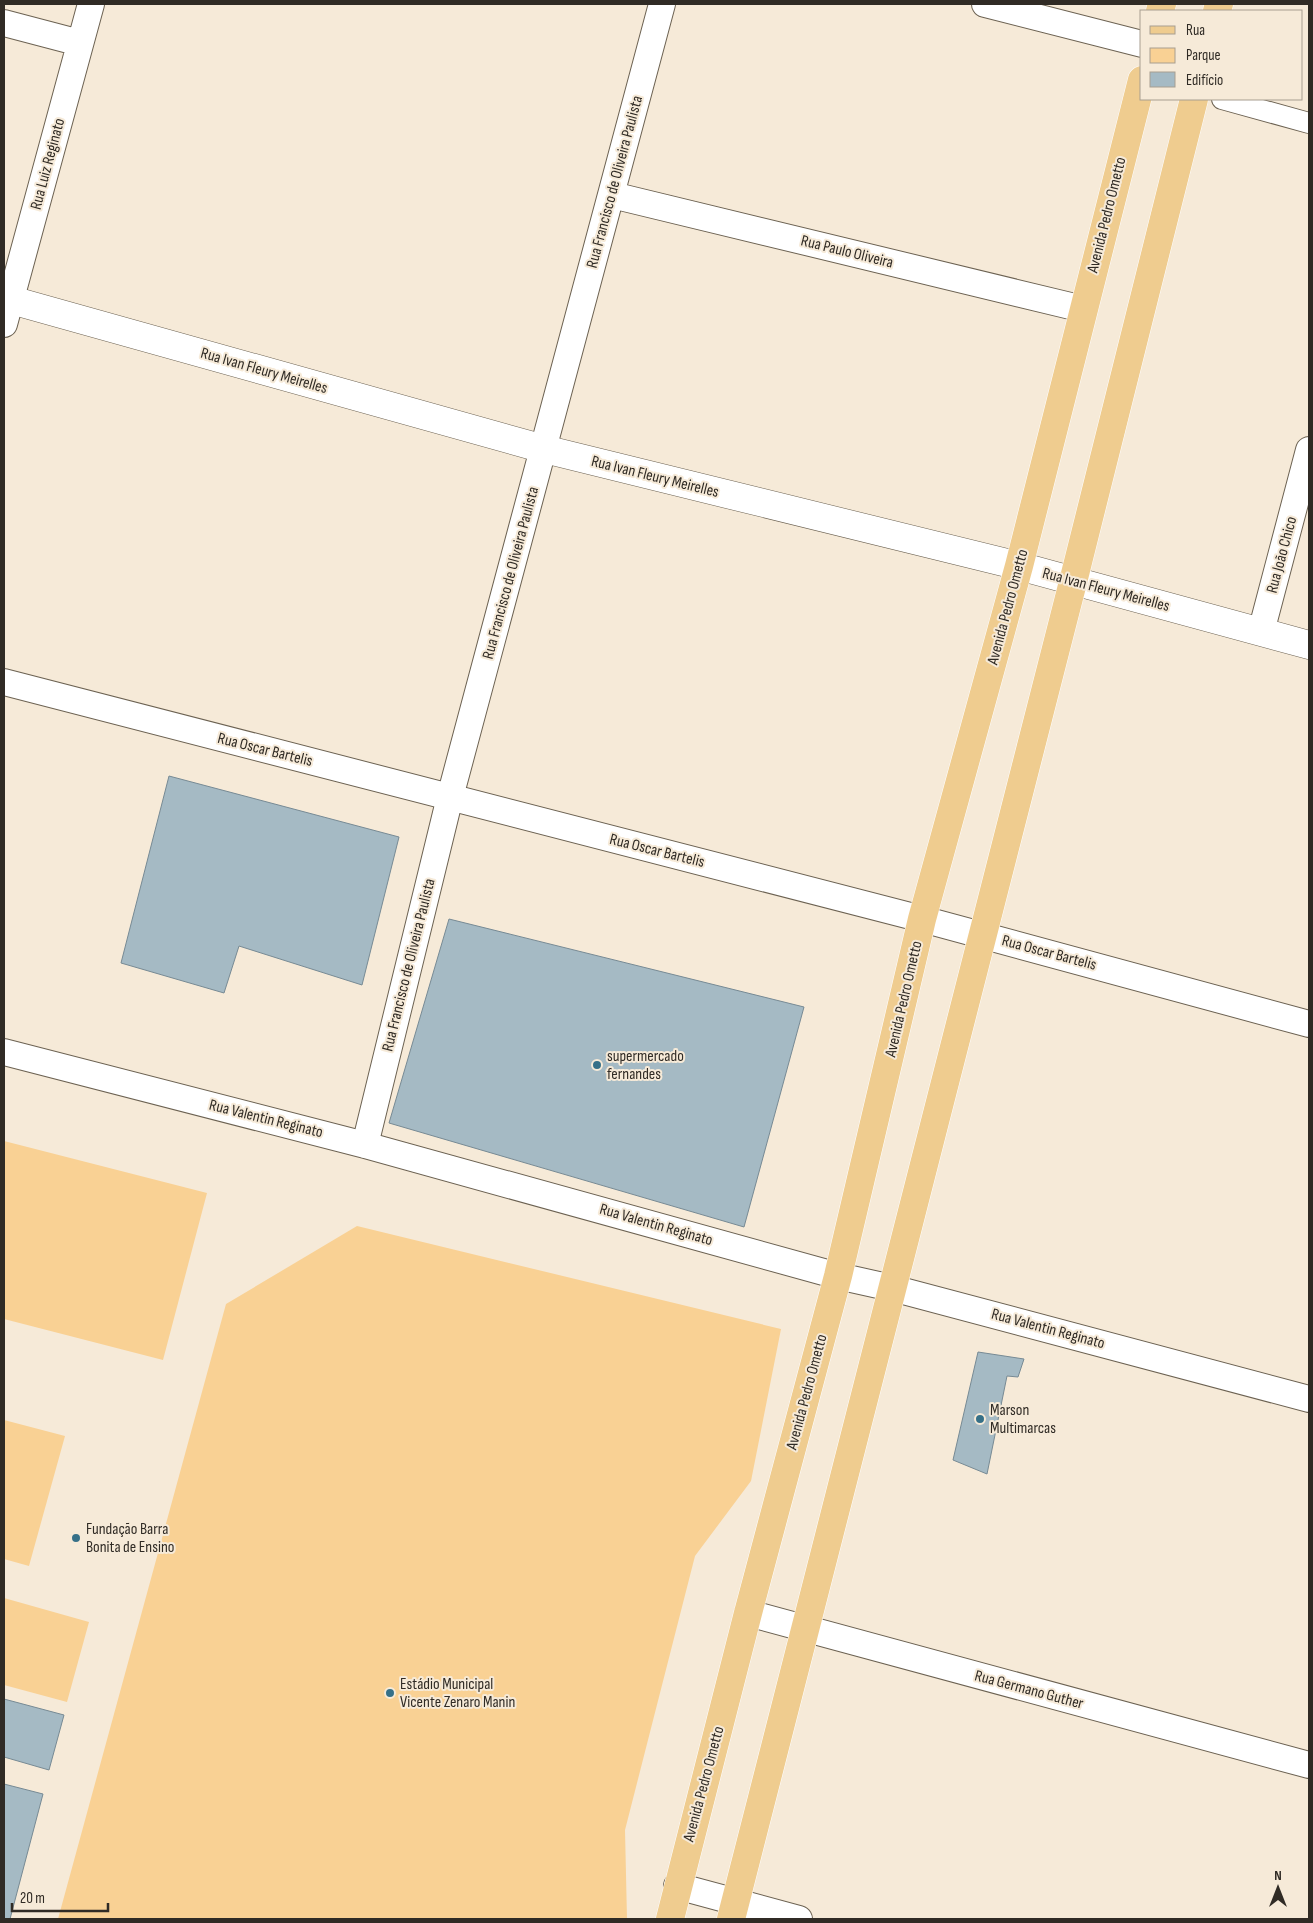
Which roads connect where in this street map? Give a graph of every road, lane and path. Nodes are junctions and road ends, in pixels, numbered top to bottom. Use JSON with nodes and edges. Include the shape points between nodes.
{"nodes":[{"id":1,"x":91,"y":4,"type":"edge"},
{"id":2,"x":662,"y":4,"type":"edge"},
{"id":3,"x":985,"y":4,"type":"edge"},
{"id":4,"x":4,"y":23,"type":"edge"},
{"id":5,"x":80,"y":43,"type":"junction"},
{"id":6,"x":1140,"y":43,"type":"edge"},
{"id":7,"x":1140,"y":88,"type":"edge"},
{"id":8,"x":1194,"y":100,"type":"edge"},
{"id":9,"x":1226,"y":100,"type":"edge"},
{"id":10,"x":1309,"y":122,"type":"edge"},
{"id":11,"x":612,"y":196,"type":"junction"},
{"id":12,"x":6,"y":307,"type":"edge"},
{"id":13,"x":1083,"y":309,"type":"junction"},
{"id":14,"x":544,"y":449,"type":"junction"},
{"id":15,"x":1309,"y":450,"type":"edge"},
{"id":16,"x":1019,"y":566,"type":"junction"},
{"id":17,"x":1073,"y":582,"type":"junction"},
{"id":18,"x":1262,"y":632,"type":"junction"},
{"id":19,"x":1309,"y":644,"type":"edge"},
{"id":20,"x":4,"y":682,"type":"edge"},
{"id":21,"x":450,"y":797,"type":"junction"},
{"id":22,"x":922,"y":919,"type":"junction"},
{"id":23,"x":983,"y":935,"type":"junction"},
{"id":24,"x":1309,"y":1024,"type":"edge"},
{"id":25,"x":4,"y":1052,"type":"edge"},
{"id":26,"x":366,"y":1145,"type":"junction"},
{"id":27,"x":838,"y":1276,"type":"junction"},
{"id":28,"x":892,"y":1288,"type":"junction"},
{"id":29,"x":1309,"y":1399,"type":"edge"},
{"id":30,"x":748,"y":1613,"type":"junction"},
{"id":31,"x":805,"y":1629,"type":"junction"},
{"id":32,"x":1309,"y":1766,"type":"edge"},
{"id":33,"x":678,"y":1886,"type":"junction"},
{"id":34,"x":733,"y":1911,"type":"edge"},
{"id":35,"x":670,"y":1919,"type":"edge"},
{"id":36,"x":800,"y":1919,"type":"edge"}],
"edges":[{"from":1,"to":5,"type":"street","name":"Rua Luiz Reginato"},
{"from":2,"to":11,"type":"street","name":"Rua Francisco de Oliveira Paulista"},
{"from":3,"to":6,"type":"street"},
{"from":4,"to":5,"type":"street"},
{"from":5,"to":12,"type":"street","name":"Rua Luiz Reginato"},
{"from":7,"to":13,"type":"main road","name":"Avenida Pedro Ometto"},
{"from":8,"to":17,"type":"main road"},
{"from":9,"to":10,"type":"street"},
{"from":11,"to":13,"type":"street","name":"Rua Paulo Oliveira"},
{"from":11,"to":14,"type":"street","name":"Rua Francisco de Oliveira Paulista"},
{"from":12,"to":14,"type":"street","name":"Rua Ivan Fleury Meirelles"},
{"from":13,"to":16,"type":"main road","name":"Avenida Pedro Ometto"},
{"from":14,"to":16,"type":"street","name":"Rua Ivan Fleury Meirelles"},
{"from":14,"to":21,"type":"street","name":"Rua Francisco de Oliveira Paulista"},
{"from":15,"to":18,"type":"street","name":"Rua João Chico"},
{"from":16,"to":17,"type":"street","name":"Rua Ivan Fleury Meirelles"},
{"from":16,"to":22,"type":"main road","name":"Avenida Pedro Ometto"},
{"from":17,"to":18,"type":"street","name":"Rua Ivan Fleury Meirelles"},
{"from":17,"to":23,"type":"main road"},
{"from":18,"to":19,"type":"street","name":"Rua Ivan Fleury Meirelles"},
{"from":20,"to":21,"type":"street","name":"Rua Oscar Bartelis"},
{"from":21,"to":22,"type":"street","name":"Rua Oscar Bartelis"},
{"from":21,"to":26,"type":"street","name":"Rua Francisco de Oliveira Paulista"},
{"from":22,"to":23,"type":"street","name":"Rua Oscar Bartelis"},
{"from":22,"to":27,"type":"main road","name":"Avenida Pedro Ometto"},
{"from":23,"to":24,"type":"street","name":"Rua Oscar Bartelis"},
{"from":23,"to":28,"type":"main road"},
{"from":25,"to":26,"type":"street","name":"Rua Valentin Reginato"},
{"from":26,"to":27,"type":"street","name":"Rua Valentin Reginato"},
{"from":27,"to":28,"type":"street","name":"Rua Valentin Reginato"},
{"from":27,"to":30,"type":"main road","name":"Avenida Pedro Ometto"},
{"from":28,"to":29,"type":"street","name":"Rua Valentin Reginato"},
{"from":28,"to":31,"type":"main road"},
{"from":30,"to":31,"type":"street","name":"Rua Germano Guther"},
{"from":30,"to":33,"type":"main road","name":"Avenida Pedro Ometto"},
{"from":31,"to":32,"type":"street","name":"Rua Germano Guther"},
{"from":31,"to":34,"type":"main road"},
{"from":33,"to":34,"type":"street"},
{"from":33,"to":35,"type":"main road","name":"Avenida Pedro Ometto"},
{"from":34,"to":36,"type":"street"}]}
